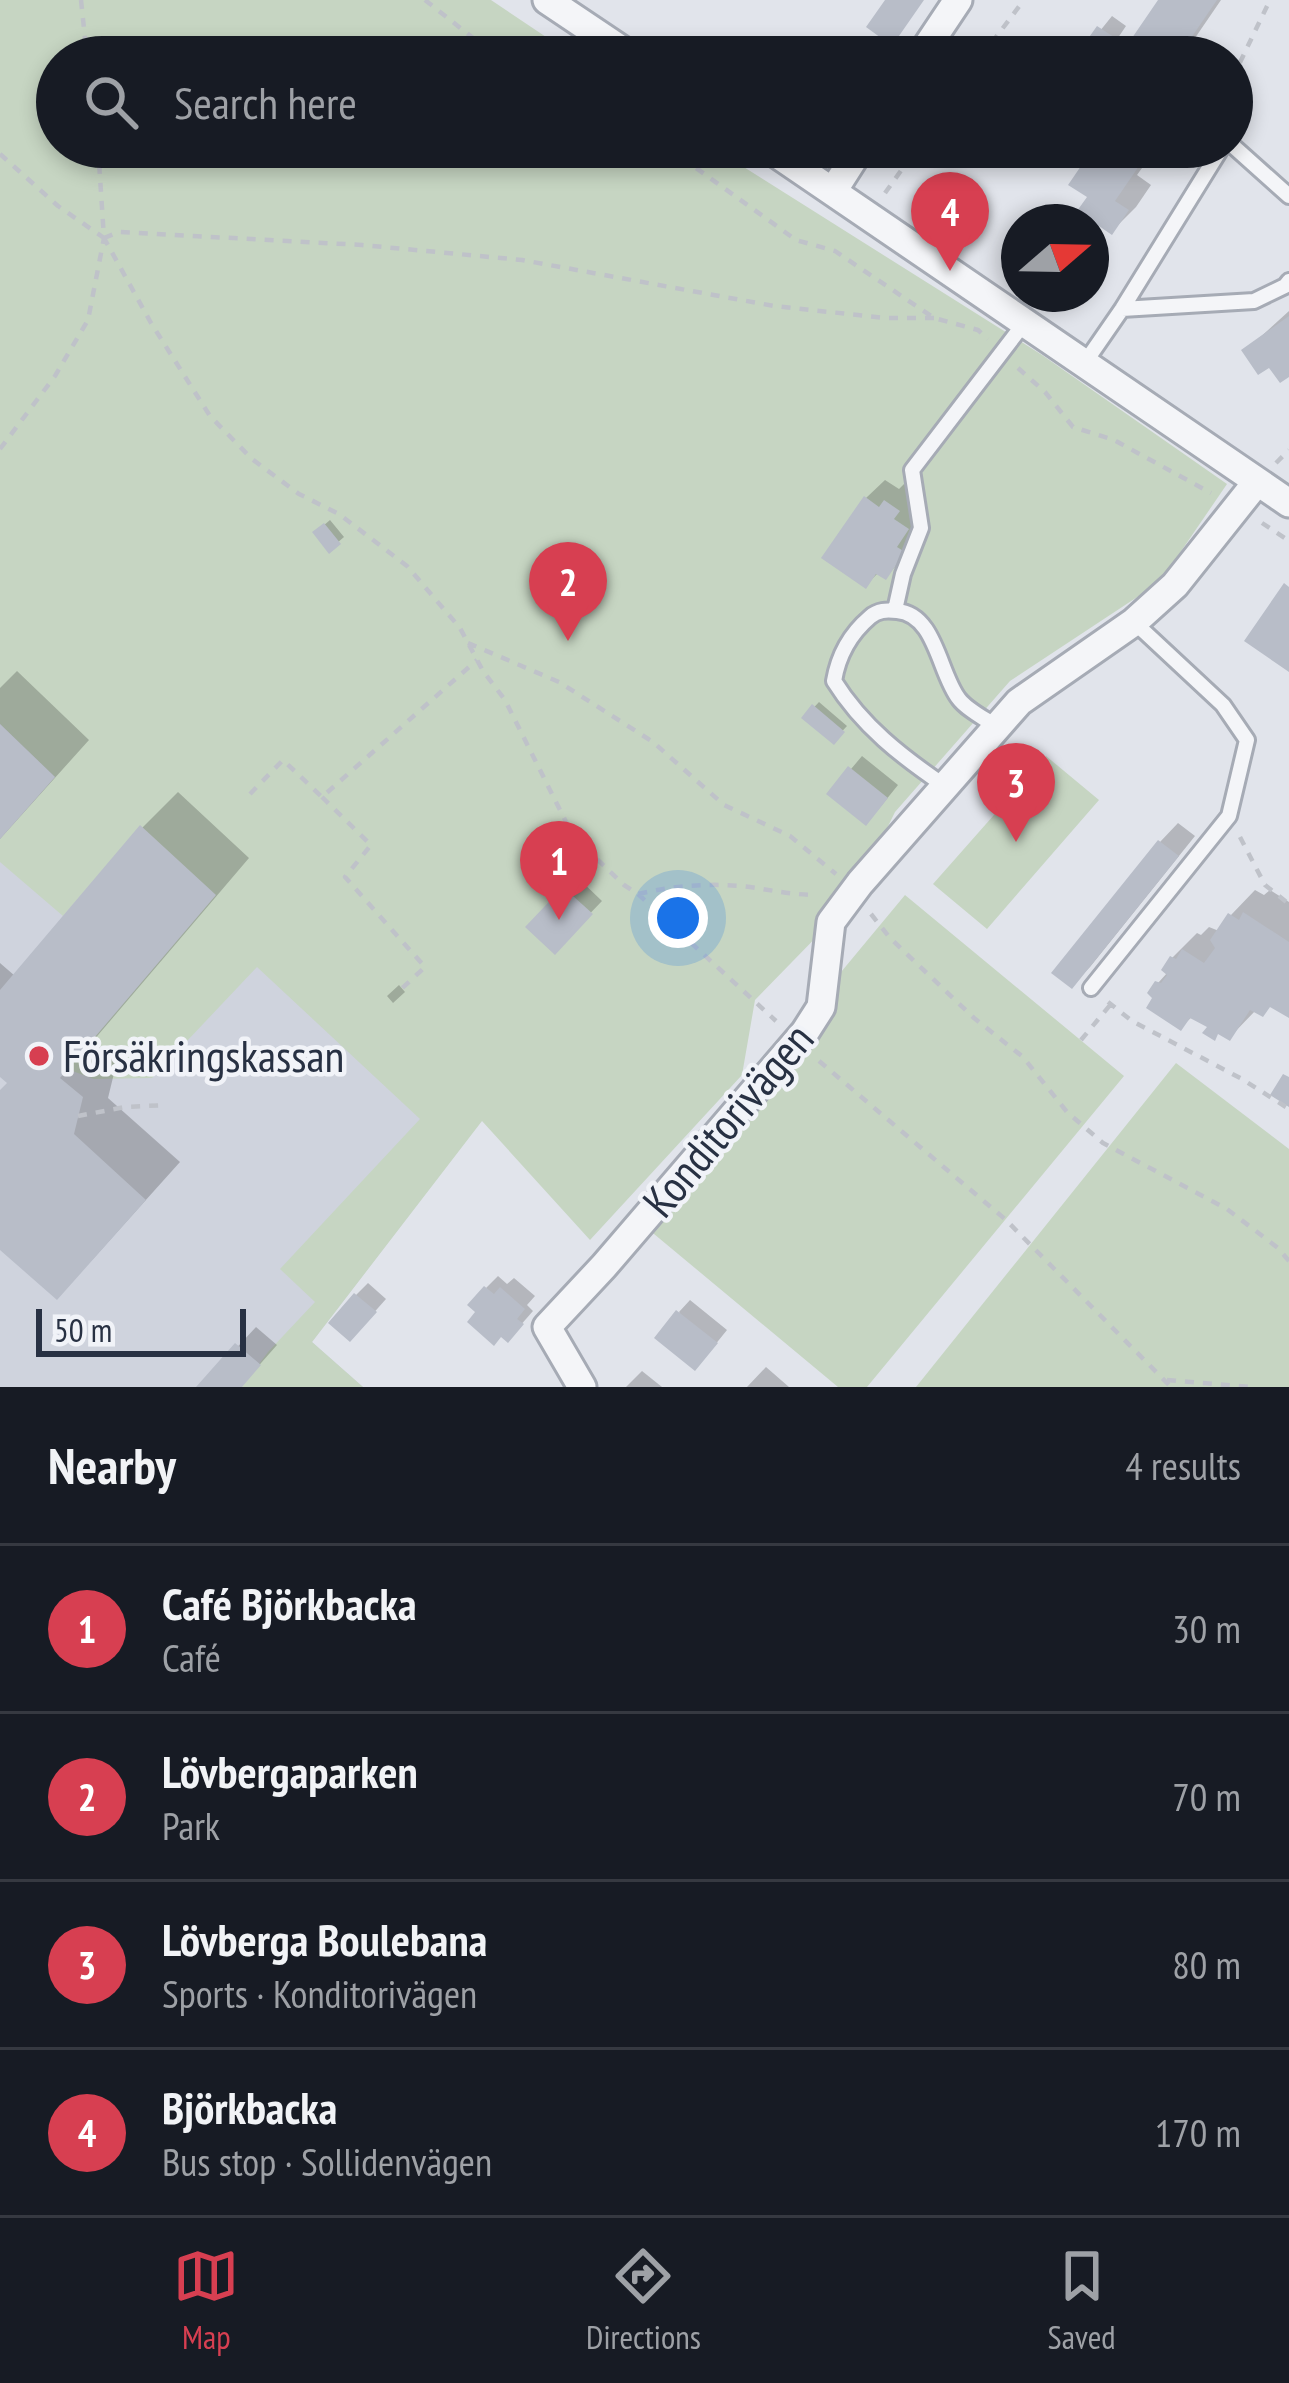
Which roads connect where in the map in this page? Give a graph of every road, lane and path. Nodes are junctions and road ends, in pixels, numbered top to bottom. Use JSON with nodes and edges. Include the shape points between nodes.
{"nodes":[{"id":1,"x":81,"y":0,"type":"edge"},
{"id":2,"x":425,"y":0,"type":"edge"},
{"id":3,"x":547,"y":0,"type":"edge"},
{"id":4,"x":958,"y":0,"type":"edge"},
{"id":5,"x":1024,"y":0,"type":"edge"},
{"id":6,"x":1270,"y":0,"type":"edge"},
{"id":7,"x":85,"y":36,"type":"edge"},
{"id":8,"x":470,"y":36,"type":"edge"},
{"id":9,"x":601,"y":36,"type":"edge"},
{"id":10,"x":934,"y":36,"type":"edge"},
{"id":11,"x":997,"y":36,"type":"edge"},
{"id":12,"x":1253,"y":36,"type":"edge"},
{"id":13,"x":0,"y":154,"type":"edge"},
{"id":14,"x":1253,"y":164,"type":"edge"},
{"id":15,"x":101,"y":168,"type":"edge"},
{"id":16,"x":696,"y":168,"type":"edge"},
{"id":17,"x":799,"y":168,"type":"edge"},
{"id":18,"x":847,"y":168,"type":"edge"},
{"id":19,"x":903,"y":168,"type":"edge"},
{"id":20,"x":1209,"y":168,"type":"edge"},
{"id":21,"x":833,"y":190,"type":"junction"},
{"id":22,"x":885,"y":193,"type":"dead end"},
{"id":23,"x":1289,"y":196,"type":"edge"},
{"id":24,"x":104,"y":238,"type":"junction"},
{"id":25,"x":1289,"y":281,"type":"edge"},
{"id":26,"x":1122,"y":309,"type":"junction"},
{"id":27,"x":934,"y":318,"type":"junction"},
{"id":28,"x":1025,"y":322,"type":"junction"},
{"id":29,"x":1002,"y":353,"type":"junction"},
{"id":30,"x":1084,"y":364,"type":"junction"},
{"id":31,"x":0,"y":449,"type":"edge"},
{"id":32,"x":1257,"y":482,"type":"junction"},
{"id":33,"x":1289,"y":503,"type":"edge"},
{"id":34,"x":1236,"y":506,"type":"junction"},
{"id":35,"x":1289,"y":541,"type":"edge"},
{"id":36,"x":895,"y":610,"type":"junction"},
{"id":37,"x":1134,"y":622,"type":"junction"},
{"id":38,"x":468,"y":643,"type":"junction"},
{"id":39,"x":477,"y":660,"type":"junction"},
{"id":40,"x":998,"y":727,"type":"junction"},
{"id":41,"x":945,"y":787,"type":"junction"},
{"id":42,"x":250,"y":794,"type":"dead end"},
{"id":43,"x":322,"y":796,"type":"junction"},
{"id":44,"x":1229,"y":816,"type":"junction"},
{"id":45,"x":852,"y":890,"type":"junction"},
{"id":46,"x":638,"y":894,"type":"junction"},
{"id":47,"x":1289,"y":904,"type":"edge"},
{"id":48,"x":1090,"y":988,"type":"joint"},
{"id":49,"x":397,"y":993,"type":"dead end"},
{"id":50,"x":1111,"y":1004,"type":"junction"},
{"id":51,"x":1081,"y":1040,"type":"dead end"},
{"id":52,"x":797,"y":1042,"type":"junction"},
{"id":53,"x":166,"y":1105,"type":"dead end"},
{"id":54,"x":1289,"y":1109,"type":"edge"},
{"id":55,"x":78,"y":1116,"type":"dead end"},
{"id":56,"x":1289,"y":1261,"type":"edge"},
{"id":57,"x":1165,"y":1380,"type":"junction"},
{"id":58,"x":582,"y":1387,"type":"edge"},
{"id":59,"x":1171,"y":1387,"type":"edge"},
{"id":60,"x":1250,"y":1387,"type":"edge"}],
"edges":[{"from":1,"to":7,"type":"path"},
{"from":2,"to":8,"type":"path"},
{"from":3,"to":9,"type":"street"},
{"from":4,"to":10,"type":"street"},
{"from":5,"to":11,"type":"path"},
{"from":6,"to":12,"type":"path"},
{"from":13,"to":24,"type":"path"},
{"from":14,"to":23,"type":"lane"},
{"from":15,"to":24,"type":"path"},
{"from":16,"to":27,"type":"path","via":[[796,240],[835,251]]},
{"from":17,"to":21,"type":"street"},
{"from":18,"to":21,"type":"street"},
{"from":19,"to":22,"type":"path"},
{"from":20,"to":26,"type":"lane"},
{"from":21,"to":28,"type":"street"},
{"from":24,"to":27,"type":"path","via":[[119,232],[522,260],[774,306]]},
{"from":24,"to":31,"type":"path","via":[[88,320]]},
{"from":24,"to":38,"type":"path","via":[[210,416],[252,459],[406,566]]},
{"from":25,"to":26,"type":"lane","via":[[1254,301]]},
{"from":26,"to":30,"type":"lane"},
{"from":27,"to":29,"type":"path","via":[[978,330]]},
{"from":28,"to":29,"type":"lane"},
{"from":28,"to":30,"type":"street"},
{"from":29,"to":34,"type":"path","via":[[1073,428],[1114,440]]},
{"from":29,"to":36,"type":"lane","via":[[912,470],[921,528]]},
{"from":30,"to":32,"type":"street"},
{"from":32,"to":33,"type":"street"},
{"from":32,"to":34,"type":"street","name":"Konditorivägen"},
{"from":34,"to":35,"type":"path"},
{"from":34,"to":37,"type":"street","name":"Konditorivägen","via":[[1175,585]]},
{"from":36,"to":40,"type":"lane","via":[[927,631],[959,700]]},
{"from":36,"to":41,"type":"lane","via":[[868,619],[838,657],[833,682],[901,757]]},
{"from":37,"to":40,"type":"street","name":"Konditorivägen","via":[[1019,702]]},
{"from":37,"to":44,"type":"lane","via":[[1223,705],[1247,740]]},
{"from":38,"to":39,"type":"path"},
{"from":38,"to":45,"type":"path","via":[[559,682],[653,742],[724,805],[790,836]]},
{"from":39,"to":43,"type":"path"},
{"from":39,"to":46,"type":"path","via":[[573,836]]},
{"from":40,"to":41,"type":"street","name":"Konditorivägen"},
{"from":41,"to":45,"type":"street","name":"Konditorivägen"},
{"from":42,"to":43,"type":"path","via":[[283,760]]},
{"from":43,"to":49,"type":"path","via":[[371,845],[345,877],[425,967]]},
{"from":44,"to":47,"type":"path","via":[[1265,885]]},
{"from":44,"to":48,"type":"lane"},
{"from":45,"to":46,"type":"path","via":[[824,896],[674,885]]},
{"from":45,"to":52,"type":"street","name":"Konditorivägen","via":[[831,922],[821,1007]]},
{"from":45,"to":56,"type":"path","via":[[890,938],[1023,1057],[1103,1143],[1227,1209]]},
{"from":46,"to":52,"type":"path"},
{"from":48,"to":50,"type":"path"},
{"from":50,"to":51,"type":"path"},
{"from":50,"to":54,"type":"path"},
{"from":52,"to":57,"type":"path","via":[[1006,1220]]},
{"from":52,"to":58,"type":"street","name":"Konditorivägen","via":[[547,1327]]},
{"from":53,"to":55,"type":"path"},
{"from":57,"to":59,"type":"path"},
{"from":57,"to":60,"type":"path"}]}
